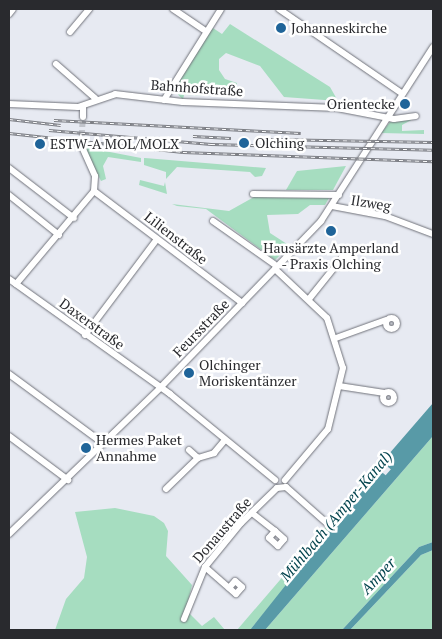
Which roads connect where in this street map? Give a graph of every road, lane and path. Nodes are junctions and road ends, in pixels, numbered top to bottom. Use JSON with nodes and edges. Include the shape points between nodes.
{"nodes":[{"id":1,"x":13,"y":9,"type":"edge"},
{"id":2,"x":88,"y":9,"type":"edge"},
{"id":3,"x":174,"y":9,"type":"edge"},
{"id":4,"x":221,"y":9,"type":"edge"},
{"id":5,"x":279,"y":9,"type":"edge"},
{"id":6,"x":9,"y":14,"type":"edge"},
{"id":7,"x":204,"y":30,"type":"junction"},
{"id":8,"x":70,"y":32,"type":"dead end"},
{"id":9,"x":433,"y":47,"type":"edge"},
{"id":10,"x":56,"y":64,"type":"dead end"},
{"id":11,"x":401,"y":92,"type":"junction"},
{"id":12,"x":95,"y":98,"type":"junction"},
{"id":13,"x":164,"y":100,"type":"junction"},
{"id":14,"x":9,"y":104,"type":"edge"},
{"id":15,"x":83,"y":106,"type":"junction"},
{"id":16,"x":416,"y":116,"type":"dead end"},
{"id":17,"x":83,"y":117,"type":"tunnel mouth"},
{"id":18,"x":385,"y":117,"type":"junction"},
{"id":19,"x":81,"y":146,"type":"tunnel mouth"},
{"id":20,"x":9,"y":168,"type":"edge"},
{"id":21,"x":94,"y":192,"type":"junction"},
{"id":22,"x":253,"y":194,"type":"dead end"},
{"id":23,"x":9,"y":195,"type":"edge"},
{"id":24,"x":339,"y":195,"type":"junction"},
{"id":25,"x":332,"y":206,"type":"junction"},
{"id":26,"x":74,"y":218,"type":"junction"},
{"id":27,"x":213,"y":220,"type":"dead end"},
{"id":28,"x":433,"y":234,"type":"edge"},
{"id":29,"x":59,"y":235,"type":"junction"},
{"id":30,"x":157,"y":240,"type":"junction"},
{"id":31,"x":342,"y":258,"type":"dead end"},
{"id":32,"x":275,"y":266,"type":"junction"},
{"id":33,"x":9,"y":279,"type":"edge"},
{"id":34,"x":16,"y":284,"type":"junction"},
{"id":35,"x":309,"y":299,"type":"junction"},
{"id":36,"x":242,"y":303,"type":"junction"},
{"id":37,"x":386,"y":320,"type":"dead end"},
{"id":38,"x":85,"y":335,"type":"junction"},
{"id":39,"x":336,"y":338,"type":"junction"},
{"id":40,"x":9,"y":374,"type":"edge"},
{"id":41,"x":339,"y":386,"type":"junction"},
{"id":42,"x":160,"y":388,"type":"junction"},
{"id":43,"x":384,"y":393,"type":"dead end"},
{"id":44,"x":9,"y":436,"type":"edge"},
{"id":45,"x":225,"y":440,"type":"junction"},
{"id":46,"x":104,"y":444,"type":"junction"},
{"id":47,"x":189,"y":450,"type":"dead end"},
{"id":48,"x":198,"y":458,"type":"junction"},
{"id":49,"x":68,"y":480,"type":"junction"},
{"id":50,"x":276,"y":480,"type":"junction"},
{"id":51,"x":285,"y":483,"type":"junction"},
{"id":52,"x":277,"y":488,"type":"junction"},
{"id":53,"x":166,"y":489,"type":"dead end"},
{"id":54,"x":252,"y":513,"type":"junction"},
{"id":55,"x":331,"y":527,"type":"dead end"},
{"id":56,"x":275,"y":531,"type":"dead end"},
{"id":57,"x":9,"y":534,"type":"edge"},
{"id":58,"x":205,"y":567,"type":"junction"},
{"id":59,"x":230,"y":588,"type":"dead end"},
{"id":60,"x":184,"y":619,"type":"dead end"}],
"edges":[{"from":1,"to":6,"type":"street"},
{"from":2,"to":8,"type":"street"},
{"from":3,"to":7,"type":"street"},
{"from":4,"to":7,"type":"street"},
{"from":5,"to":11,"type":"street"},
{"from":7,"to":13,"type":"street"},
{"from":9,"to":11,"type":"street","name":"Feursstraße"},
{"from":10,"to":12,"type":"street"},
{"from":11,"to":18,"type":"street","name":"Feursstraße"},
{"from":12,"to":13,"type":"street","name":"Bahnhofstraße","via":[[114,94]]},
{"from":12,"to":15,"type":"street","name":"Bahnhofstraße"},
{"from":13,"to":18,"type":"street","name":"Bahnhofstraße","via":[[337,108]]},
{"from":14,"to":15,"type":"street"},
{"from":15,"to":17,"type":"street"},
{"from":16,"to":18,"type":"street","name":"Bahnhofstraße"},
{"from":18,"to":24,"type":"street","name":"Feursstraße"},
{"from":19,"to":21,"type":"street","via":[[96,179]]},
{"from":20,"to":26,"type":"street"},
{"from":21,"to":26,"type":"street"},
{"from":21,"to":30,"type":"street","name":"Lilienstraße"},
{"from":22,"to":24,"type":"street"},
{"from":23,"to":29,"type":"street"},
{"from":24,"to":25,"type":"street","name":"Feursstraße"},
{"from":25,"to":28,"type":"street","name":"Ilzweg","via":[[385,216]]},
{"from":25,"to":32,"type":"street","name":"Feursstraße"},
{"from":26,"to":29,"type":"street"},
{"from":27,"to":32,"type":"street"},
{"from":29,"to":34,"type":"street"},
{"from":30,"to":36,"type":"street","name":"Lilienstraße"},
{"from":30,"to":38,"type":"street"},
{"from":31,"to":35,"type":"street"},
{"from":32,"to":35,"type":"street"},
{"from":32,"to":36,"type":"street","name":"Feursstraße"},
{"from":33,"to":34,"type":"street","name":"Daxerstraße"},
{"from":34,"to":38,"type":"street","name":"Daxerstraße"},
{"from":35,"to":39,"type":"street","via":[[327,318]]},
{"from":36,"to":42,"type":"street","name":"Feursstraße"},
{"from":37,"to":39,"type":"street"},
{"from":38,"to":42,"type":"street","name":"Daxerstraße"},
{"from":39,"to":41,"type":"street","via":[[343,368]]},
{"from":40,"to":46,"type":"street"},
{"from":41,"to":43,"type":"street"},
{"from":41,"to":51,"type":"street","via":[[328,429]]},
{"from":42,"to":45,"type":"street","name":"Daxerstraße"},
{"from":42,"to":46,"type":"street","name":"Feursstraße"},
{"from":44,"to":49,"type":"street"},
{"from":45,"to":48,"type":"street","via":[[214,454]]},
{"from":45,"to":50,"type":"street","name":"Daxerstraße"},
{"from":46,"to":49,"type":"street","name":"Feursstraße"},
{"from":47,"to":48,"type":"street"},
{"from":48,"to":53,"type":"street"},
{"from":49,"to":57,"type":"street","name":"Feursstraße"},
{"from":50,"to":51,"type":"street"},
{"from":50,"to":52,"type":"street"},
{"from":51,"to":52,"type":"street"},
{"from":51,"to":55,"type":"street"},
{"from":52,"to":54,"type":"street","name":"Donaustraße"},
{"from":54,"to":56,"type":"street"},
{"from":54,"to":58,"type":"street","name":"Donaustraße"},
{"from":58,"to":59,"type":"street"},
{"from":58,"to":60,"type":"street","name":"Donaustraße"}]}
